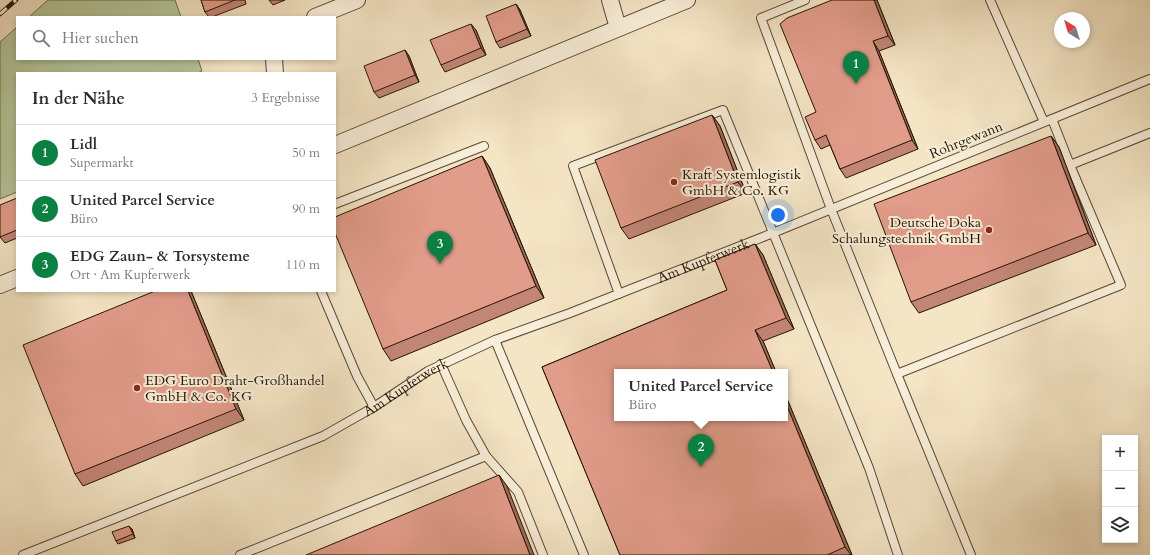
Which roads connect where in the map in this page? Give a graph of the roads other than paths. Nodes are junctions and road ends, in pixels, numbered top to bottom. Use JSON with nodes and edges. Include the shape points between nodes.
{"nodes":[{"id":1,"x":357,"y":0,"type":"edge"},
{"id":2,"x":610,"y":0,"type":"edge"},
{"id":3,"x":686,"y":0,"type":"edge"},
{"id":4,"x":806,"y":0,"type":"edge"},
{"id":5,"x":990,"y":0,"type":"edge"},
{"id":6,"x":317,"y":16,"type":"edge"},
{"id":7,"x":618,"y":28,"type":"junction"},
{"id":8,"x":274,"y":60,"type":"edge"},
{"id":9,"x":275,"y":72,"type":"edge"},
{"id":10,"x":1150,"y":79,"type":"edge"},
{"id":11,"x":1048,"y":121,"type":"junction"},
{"id":12,"x":1150,"y":133,"type":"edge"},
{"id":13,"x":336,"y":145,"type":"edge"},
{"id":14,"x":484,"y":146,"type":"dead end"},
{"id":15,"x":1070,"y":165,"type":"junction"},
{"id":16,"x":336,"y":204,"type":"edge"},
{"id":17,"x":830,"y":209,"type":"junction"},
{"id":18,"x":791,"y":225,"type":"joint"},
{"id":19,"x":774,"y":232,"type":"junction"},
{"id":20,"x":16,"y":278,"type":"edge"},
{"id":21,"x":0,"y":285,"type":"edge"},
{"id":22,"x":321,"y":292,"type":"edge"},
{"id":23,"x":619,"y":294,"type":"junction"},
{"id":24,"x":495,"y":340,"type":"junction"},
{"id":25,"x":441,"y":364,"type":"junction"},
{"id":26,"x":898,"y":374,"type":"junction"},
{"id":27,"x":374,"y":407,"type":"junction"},
{"id":28,"x":486,"y":456,"type":"junction"},
{"id":29,"x":23,"y":555,"type":"edge"},
{"id":30,"x":240,"y":555,"type":"edge"},
{"id":31,"x":543,"y":555,"type":"edge"},
{"id":32,"x":584,"y":555,"type":"edge"},
{"id":33,"x":898,"y":555,"type":"edge"},
{"id":34,"x":971,"y":555,"type":"edge"}],
"edges":[{"from":1,"to":6,"type":"street"},
{"from":2,"to":7,"type":"street"},
{"from":3,"to":7,"type":"street"},
{"from":4,"to":17,"type":"lane","via":[[761,18]]},
{"from":5,"to":11,"type":"lane"},
{"from":7,"to":13,"type":"street"},
{"from":8,"to":9,"type":"street"},
{"from":10,"to":11,"type":"lane","name":"Rohrgewann"},
{"from":11,"to":15,"type":"lane"},
{"from":11,"to":17,"type":"lane","name":"Rohrgewann"},
{"from":12,"to":15,"type":"lane"},
{"from":14,"to":16,"type":"lane"},
{"from":15,"to":26,"type":"lane","via":[[1121,285]]},
{"from":17,"to":18,"type":"lane","name":"Rohrgewann"},
{"from":17,"to":26,"type":"lane"},
{"from":18,"to":19,"type":"lane","name":"Am Kupferwerk"},
{"from":19,"to":23,"type":"lane","name":"Am Kupferwerk"},
{"from":19,"to":23,"type":"lane","via":[[723,110],[573,166]]},
{"from":19,"to":33,"type":"lane","via":[[869,468]]},
{"from":20,"to":21,"type":"street"},
{"from":22,"to":27,"type":"lane","via":[[357,376]]},
{"from":23,"to":24,"type":"lane","name":"Am Kupferwerk"},
{"from":24,"to":25,"type":"lane","name":"Am Kupferwerk"},
{"from":24,"to":32,"type":"lane"},
{"from":25,"to":27,"type":"lane","name":"Am Kupferwerk"},
{"from":25,"to":28,"type":"lane","via":[[466,420]]},
{"from":26,"to":34,"type":"lane"},
{"from":27,"to":29,"type":"lane","name":"Am Kupferwerk","via":[[323,436]]},
{"from":28,"to":30,"type":"lane"},
{"from":28,"to":31,"type":"lane","via":[[518,492]]}]}
